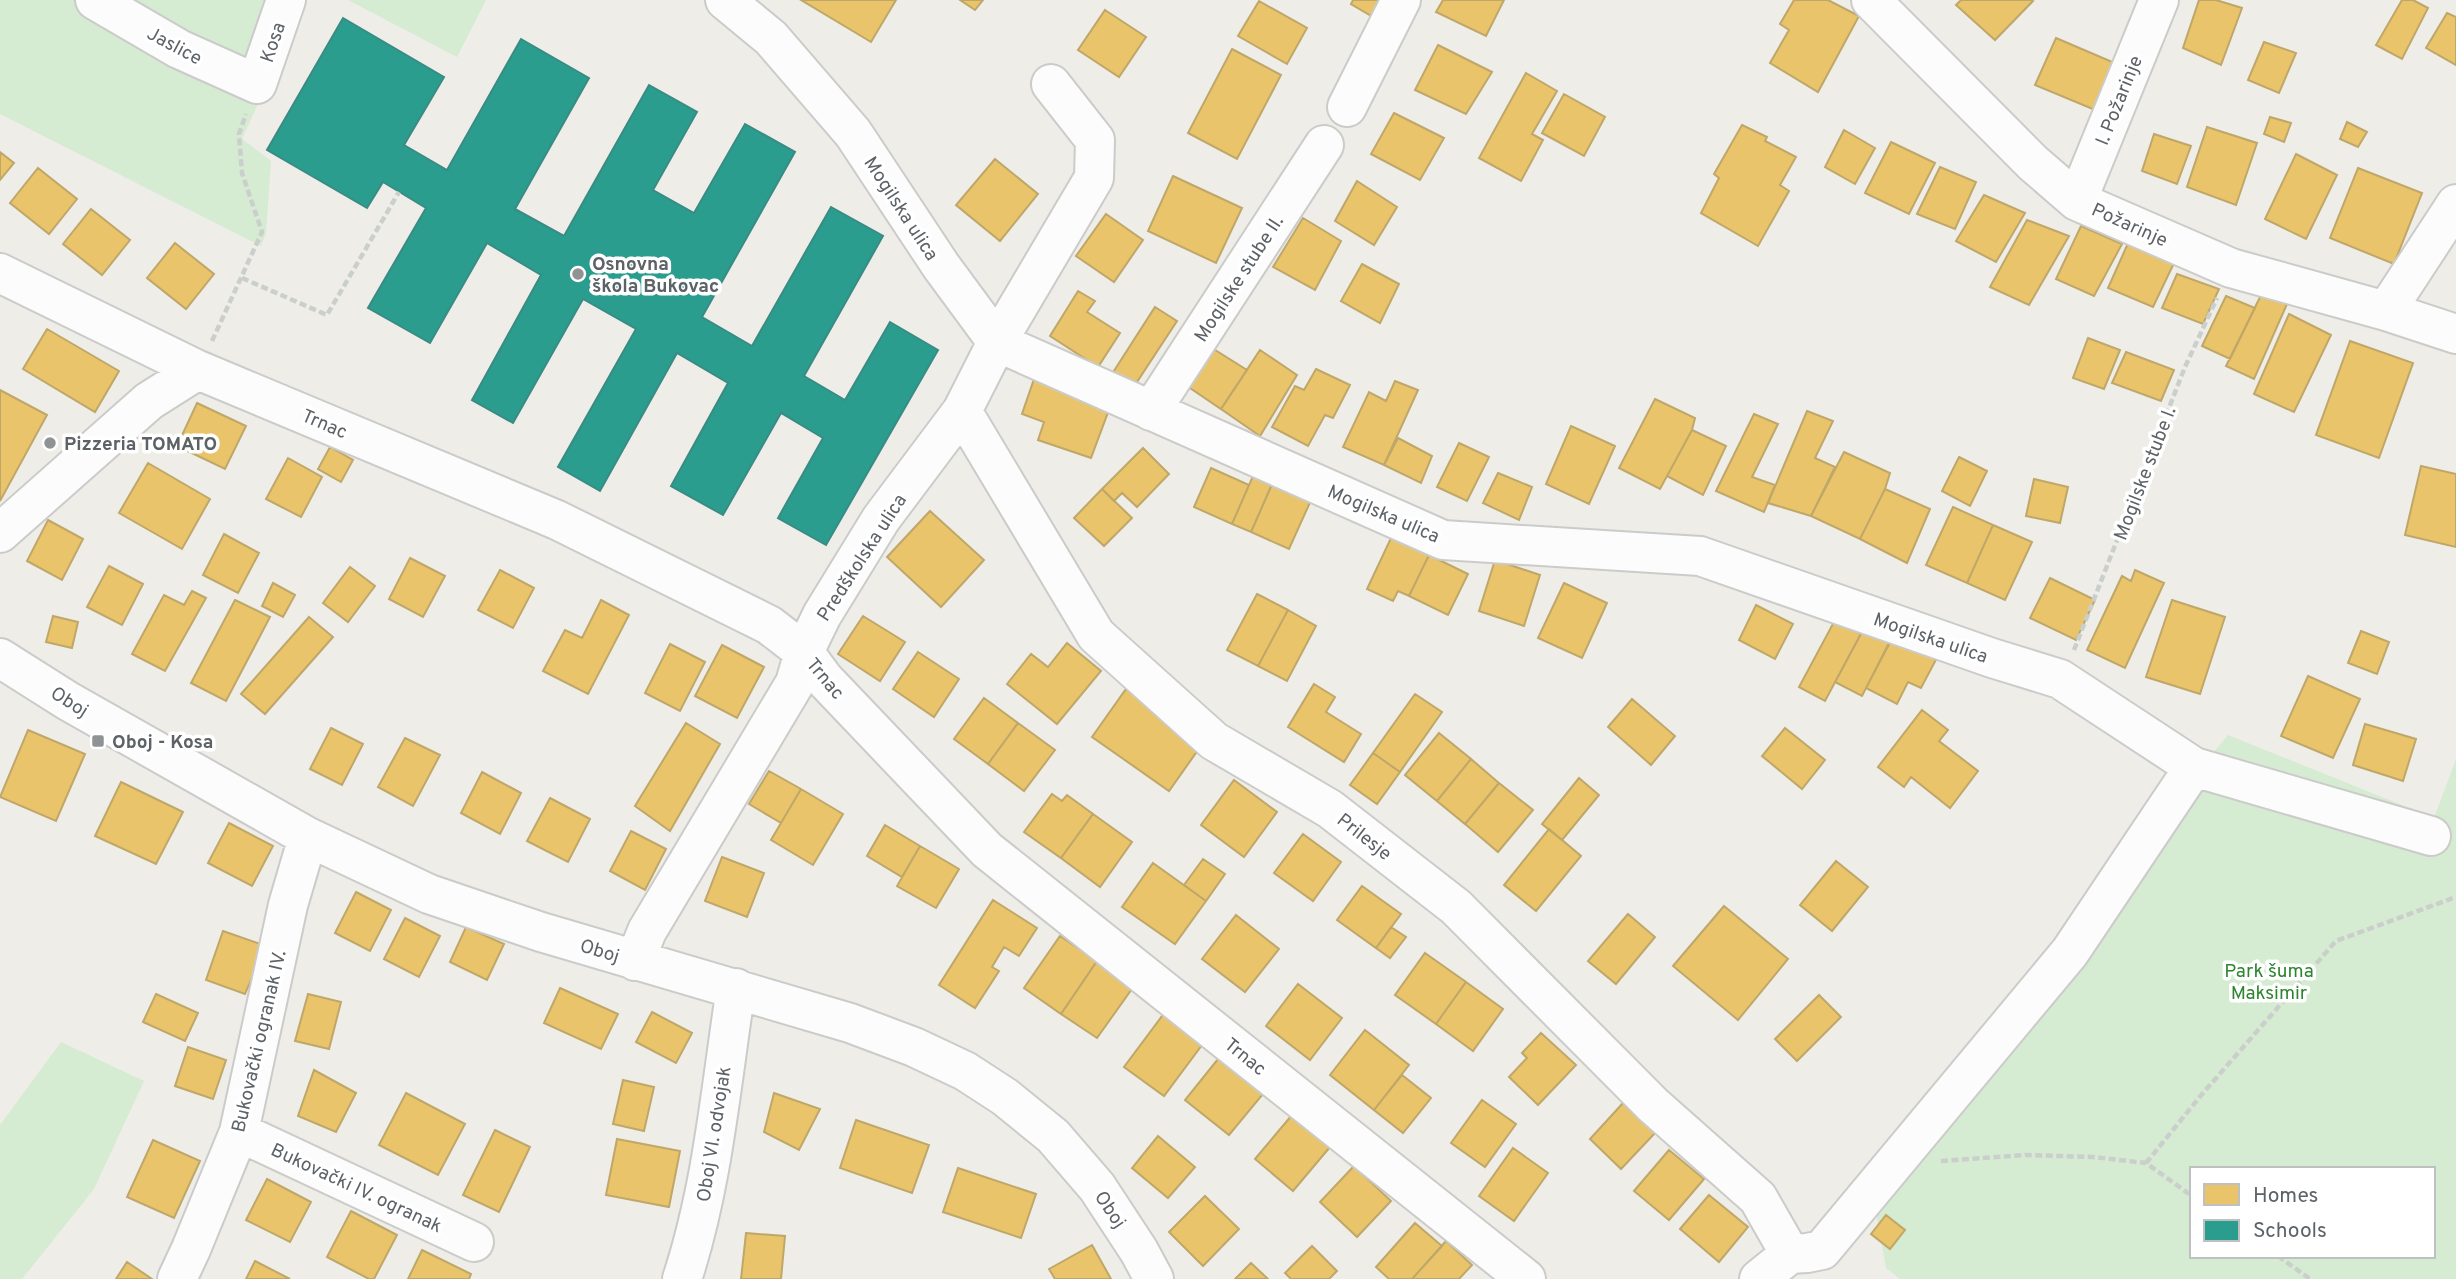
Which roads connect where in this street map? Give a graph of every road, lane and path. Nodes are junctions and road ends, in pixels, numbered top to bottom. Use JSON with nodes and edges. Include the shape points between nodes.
{"nodes":[{"id":1,"x":95,"y":0,"type":"edge"},
{"id":2,"x":286,"y":0,"type":"edge"},
{"id":3,"x":725,"y":0,"type":"edge"},
{"id":4,"x":1401,"y":0,"type":"edge"},
{"id":5,"x":1871,"y":0,"type":"edge"},
{"id":6,"x":2159,"y":0,"type":"edge"},
{"id":7,"x":257,"y":83,"type":"junction"},
{"id":8,"x":1051,"y":84,"type":"dead end"},
{"id":9,"x":1347,"y":107,"type":"dead end"},
{"id":10,"x":1324,"y":145,"type":"dead end"},
{"id":11,"x":399,"y":192,"type":"dead end"},
{"id":12,"x":2077,"y":201,"type":"junction"},
{"id":13,"x":2456,"y":204,"type":"edge"},
{"id":14,"x":2231,"y":268,"type":"junction"},
{"id":15,"x":0,"y":273,"type":"edge"},
{"id":16,"x":242,"y":278,"type":"junction"},
{"id":17,"x":2386,"y":312,"type":"junction"},
{"id":18,"x":2456,"y":334,"type":"edge"},
{"id":19,"x":997,"y":342,"type":"junction"},
{"id":20,"x":198,"y":370,"type":"junction"},
{"id":21,"x":962,"y":411,"type":"junction"},
{"id":22,"x":1152,"y":411,"type":"junction"},
{"id":23,"x":0,"y":533,"type":"edge"},
{"id":24,"x":804,"y":652,"type":"junction"},
{"id":25,"x":0,"y":658,"type":"edge"},
{"id":26,"x":2060,"y":680,"type":"junction"},
{"id":27,"x":2194,"y":767,"type":"junction"},
{"id":28,"x":2431,"y":836,"type":"dead end"},
{"id":29,"x":308,"y":837,"type":"junction"},
{"id":30,"x":2456,"y":897,"type":"edge"},
{"id":31,"x":635,"y":961,"type":"junction"},
{"id":32,"x":736,"y":988,"type":"junction"},
{"id":33,"x":239,"y":1132,"type":"junction"},
{"id":34,"x":1895,"y":1163,"type":"junction"},
{"id":35,"x":2146,"y":1163,"type":"junction"},
{"id":36,"x":2190,"y":1195,"type":"edge"},
{"id":37,"x":474,"y":1242,"type":"dead end"},
{"id":38,"x":1790,"y":1254,"type":"junction"},
{"id":39,"x":2281,"y":1258,"type":"edge"},
{"id":40,"x":177,"y":1279,"type":"edge"},
{"id":41,"x":682,"y":1279,"type":"edge"},
{"id":42,"x":1154,"y":1279,"type":"edge"},
{"id":43,"x":1526,"y":1279,"type":"edge"},
{"id":44,"x":1759,"y":1279,"type":"edge"},
{"id":45,"x":2310,"y":1279,"type":"edge"}],
"edges":[{"from":1,"to":7,"type":"street","name":"Jaslice","via":[[179,49]]},
{"from":2,"to":7,"type":"street","name":"Kosa"},
{"from":3,"to":19,"type":"street","name":"Mogilska ulica","via":[[771,38],[853,134]]},
{"from":4,"to":9,"type":"street"},
{"from":5,"to":12,"type":"street","name":"Požarinje","via":[[2033,163]]},
{"from":6,"to":12,"type":"street","name":"I. Požarinje"},
{"from":7,"to":16,"type":"path","via":[[239,134],[242,173],[262,232]]},
{"from":8,"to":19,"type":"street","name":"Predškolska ulica","via":[[1095,140],[1094,178]]},
{"from":10,"to":22,"type":"street","name":"Mogilske stube II."},
{"from":11,"to":16,"type":"path","via":[[327,315]]},
{"from":12,"to":14,"type":"street","name":"Požarinje"},
{"from":13,"to":17,"type":"street"},
{"from":14,"to":17,"type":"street","name":"Požarinje"},
{"from":14,"to":26,"type":"path","name":"Mogilske stube I.","via":[[2185,367]]},
{"from":15,"to":20,"type":"street","name":"Trnac"},
{"from":16,"to":20,"type":"path"},
{"from":17,"to":18,"type":"street","name":"Požarinje"},
{"from":19,"to":21,"type":"street","name":"Predškolska ulica"},
{"from":19,"to":22,"type":"street","name":"Mogilska ulica"},
{"from":20,"to":23,"type":"street","via":[[149,401]]},
{"from":20,"to":24,"type":"street","name":"Trnac","via":[[557,520],[769,625]]},
{"from":21,"to":24,"type":"street","name":"Predškolska ulica","via":[[881,519]]},
{"from":21,"to":38,"type":"street","name":"Prilesje","via":[[1096,635],[1214,741],[1330,809],[1456,907],[1653,1105],[1758,1198]]},
{"from":22,"to":26,"type":"street","name":"Mogilska ulica","via":[[1443,540],[1700,556]]},
{"from":24,"to":31,"type":"street","name":"Predškolska ulica","via":[[795,684],[647,932]]},
{"from":24,"to":43,"type":"street","name":"Trnac","via":[[824,679],[987,850]]},
{"from":25,"to":29,"type":"street","name":"Oboj"},
{"from":26,"to":27,"type":"street","name":"Mogilska ulica"},
{"from":27,"to":28,"type":"street","name":"Mogilska ulica"},
{"from":27,"to":34,"type":"street","via":[[2070,952]]},
{"from":29,"to":31,"type":"street","name":"Oboj","via":[[429,894]]},
{"from":29,"to":33,"type":"street","name":"Bukovački ogranak IV.","via":[[288,905]]},
{"from":30,"to":35,"type":"path","via":[[2336,941]]},
{"from":31,"to":32,"type":"street","name":"Oboj"},
{"from":32,"to":41,"type":"street","name":"Oboj VI. odvojak","via":[[706,1188]]},
{"from":32,"to":42,"type":"street","name":"Oboj","via":[[914,1047],[965,1070],[1005,1097],[1052,1136],[1097,1187]]},
{"from":33,"to":37,"type":"street","name":"Bukovački IV. ogranak"},
{"from":33,"to":40,"type":"street","name":"Bukovački ogranak IV."},
{"from":34,"to":35,"type":"path","via":[[2026,1155]]},
{"from":34,"to":38,"type":"street","via":[[1822,1250]]},
{"from":35,"to":36,"type":"path"},
{"from":38,"to":44,"type":"street"},
{"from":39,"to":45,"type":"path"}]}
